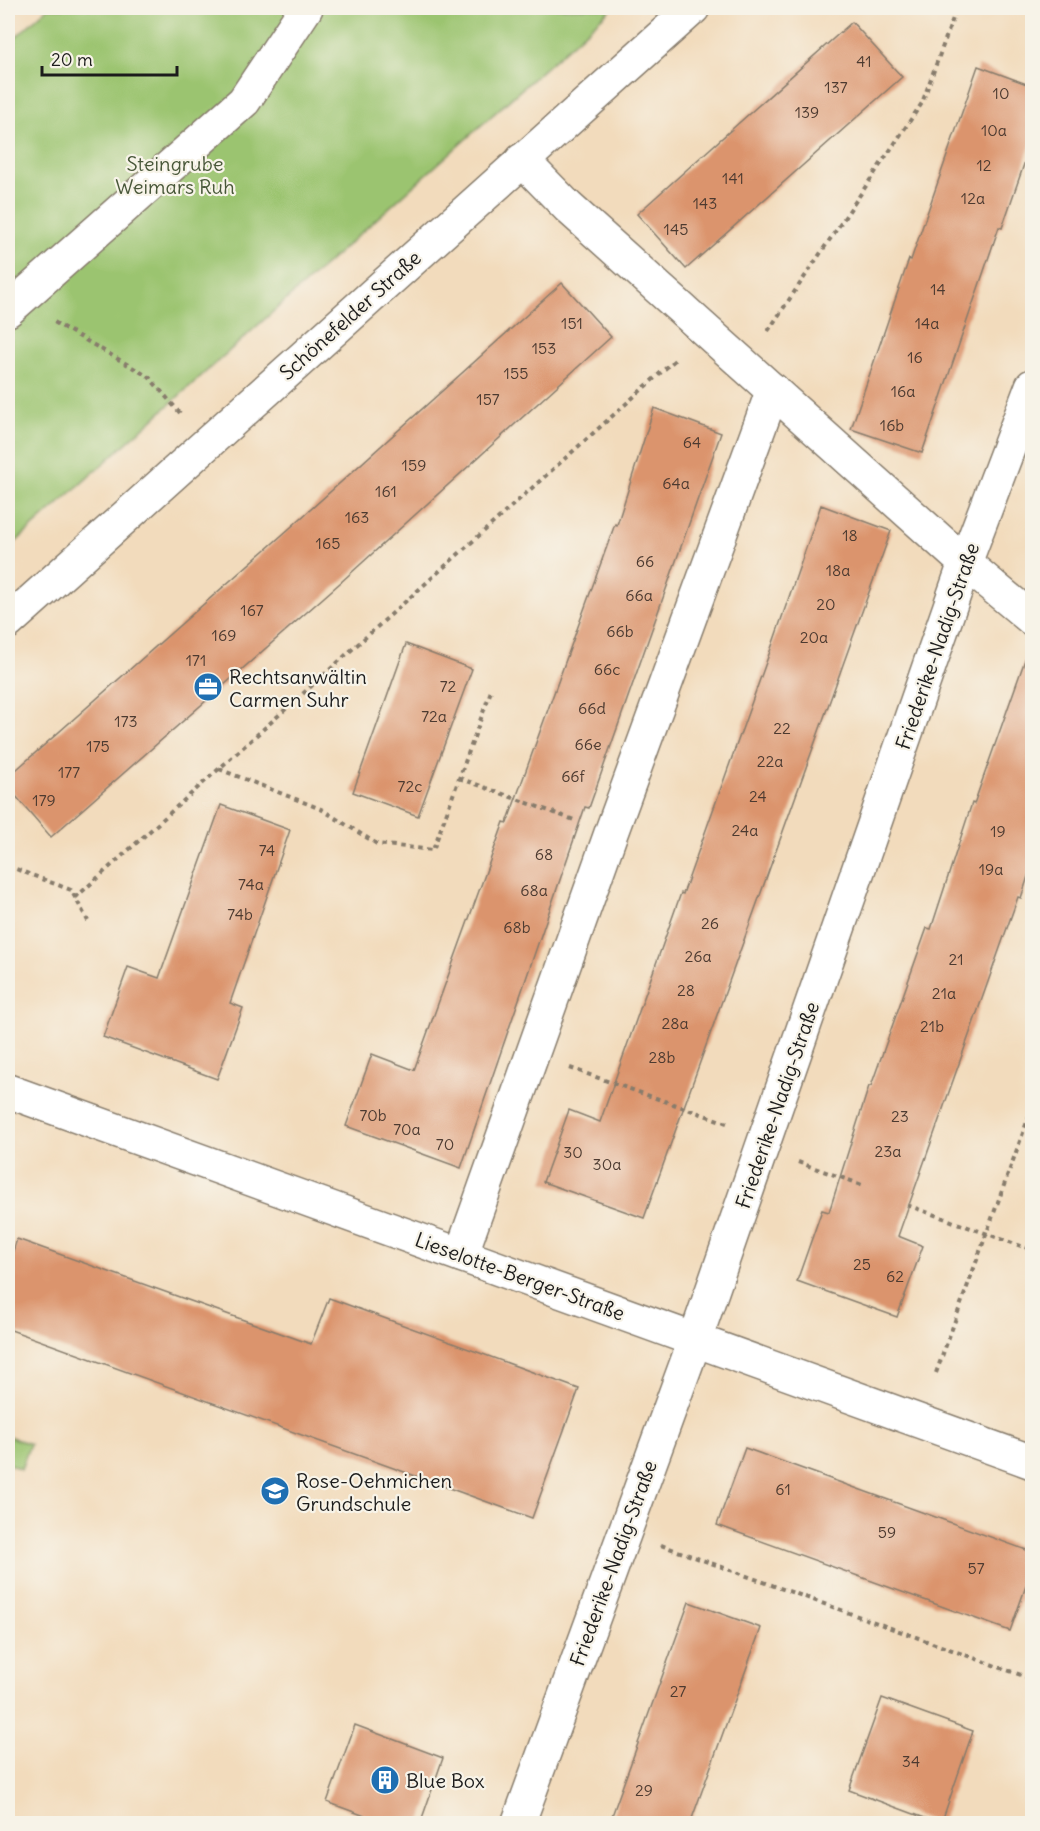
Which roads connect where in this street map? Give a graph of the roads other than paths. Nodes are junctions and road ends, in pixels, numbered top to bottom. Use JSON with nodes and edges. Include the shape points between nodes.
{"nodes":[{"id":1,"x":306,"y":8,"type":"edge"},
{"id":2,"x":693,"y":8,"type":"edge"},
{"id":3,"x":522,"y":160,"type":"junction"},
{"id":4,"x":16,"y":303,"type":"edge"},
{"id":5,"x":1032,"y":386,"type":"edge"},
{"id":6,"x":774,"y":390,"type":"junction"},
{"id":7,"x":965,"y":563,"type":"junction"},
{"id":8,"x":1032,"y":619,"type":"edge"},
{"id":9,"x":8,"y":622,"type":"edge"},
{"id":10,"x":8,"y":1091,"type":"edge"},
{"id":11,"x":461,"y":1254,"type":"junction"},
{"id":12,"x":695,"y":1340,"type":"junction"},
{"id":13,"x":1032,"y":1462,"type":"edge"},
{"id":14,"x":518,"y":1824,"type":"edge"}],
"edges":[{"from":1,"to":4,"type":"street","via":[[244,101]]},
{"from":2,"to":3,"type":"street","name":"Schönefelder Straße"},
{"from":3,"to":6,"type":"street","via":[[568,207]]},
{"from":3,"to":9,"type":"street","name":"Schönefelder Straße"},
{"from":5,"to":7,"type":"street","name":"Friederike-Nadig-Straße"},
{"from":6,"to":7,"type":"street"},
{"from":6,"to":11,"type":"street"},
{"from":7,"to":8,"type":"street"},
{"from":7,"to":12,"type":"street","name":"Friederike-Nadig-Straße"},
{"from":10,"to":11,"type":"street","name":"Lieselotte-Berger-Straße"},
{"from":11,"to":12,"type":"street","name":"Lieselotte-Berger-Straße"},
{"from":12,"to":13,"type":"street","name":"Lieselotte-Berger-Straße"},
{"from":12,"to":14,"type":"street","name":"Friederike-Nadig-Straße"}]}
